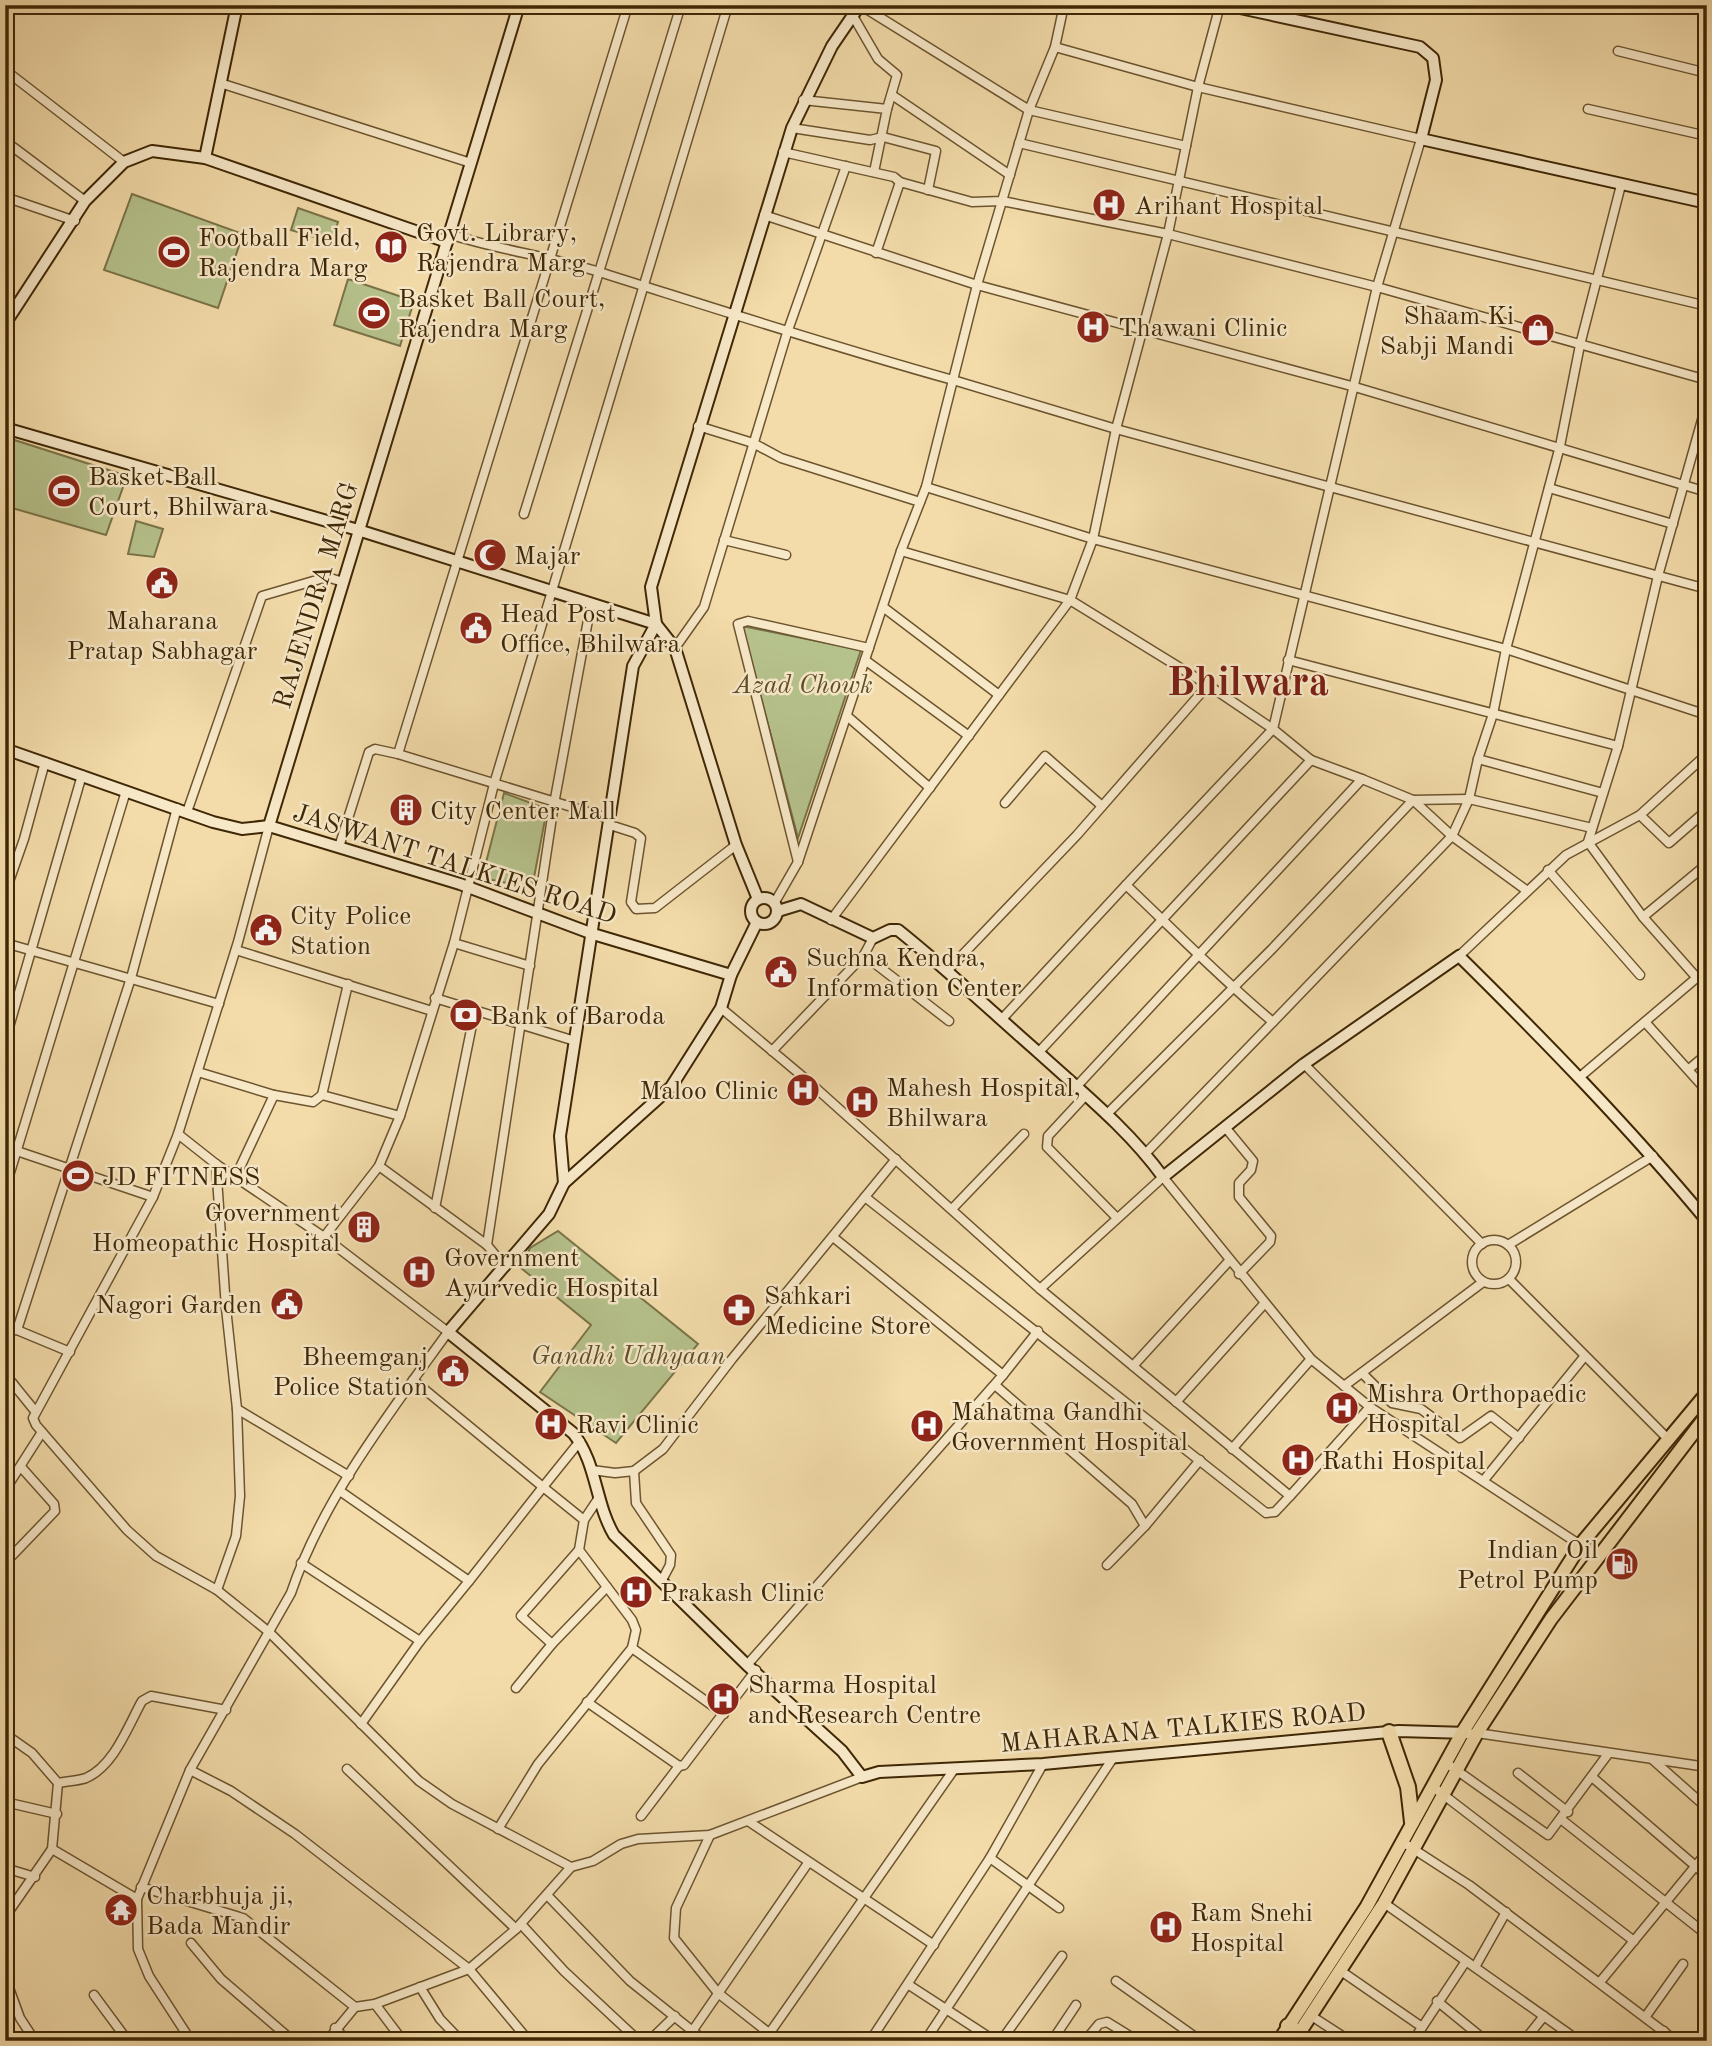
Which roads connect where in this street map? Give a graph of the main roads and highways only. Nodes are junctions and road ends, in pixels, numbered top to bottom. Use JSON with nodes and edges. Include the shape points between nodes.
{"nodes":[{"id":1,"x":1707,"y":1393,"type":"edge"},
{"id":2,"x":1707,"y":1415,"type":"edge"},
{"id":3,"x":1389,"y":1732,"type":"road end"},
{"id":4,"x":1451,"y":1765,"type":"junction"},
{"id":5,"x":1438,"y":1789,"type":"junction"},
{"id":6,"x":1412,"y":1822,"type":"junction"},
{"id":7,"x":1407,"y":1844,"type":"junction"},
{"id":8,"x":1294,"y":2033,"type":"edge"},
{"id":9,"x":1279,"y":2041,"type":"edge"}],
"edges":[{"from":1,"to":4,"type":"main road","via":[[1581,1544],[1462,1733]]},
{"from":2,"to":4,"type":"main road","via":[[1597,1556]]},
{"from":3,"to":6,"type":"highway","via":[[1408,1787]]},
{"from":4,"to":5,"type":"main road"},
{"from":5,"to":6,"type":"main road"},
{"from":5,"to":7,"type":"main road"},
{"from":6,"to":7,"type":"main road"},
{"from":7,"to":8,"type":"main road"},
{"from":7,"to":8,"type":"main road","via":[[1384,1903]]},
{"from":8,"to":9,"type":"main road"}]}
